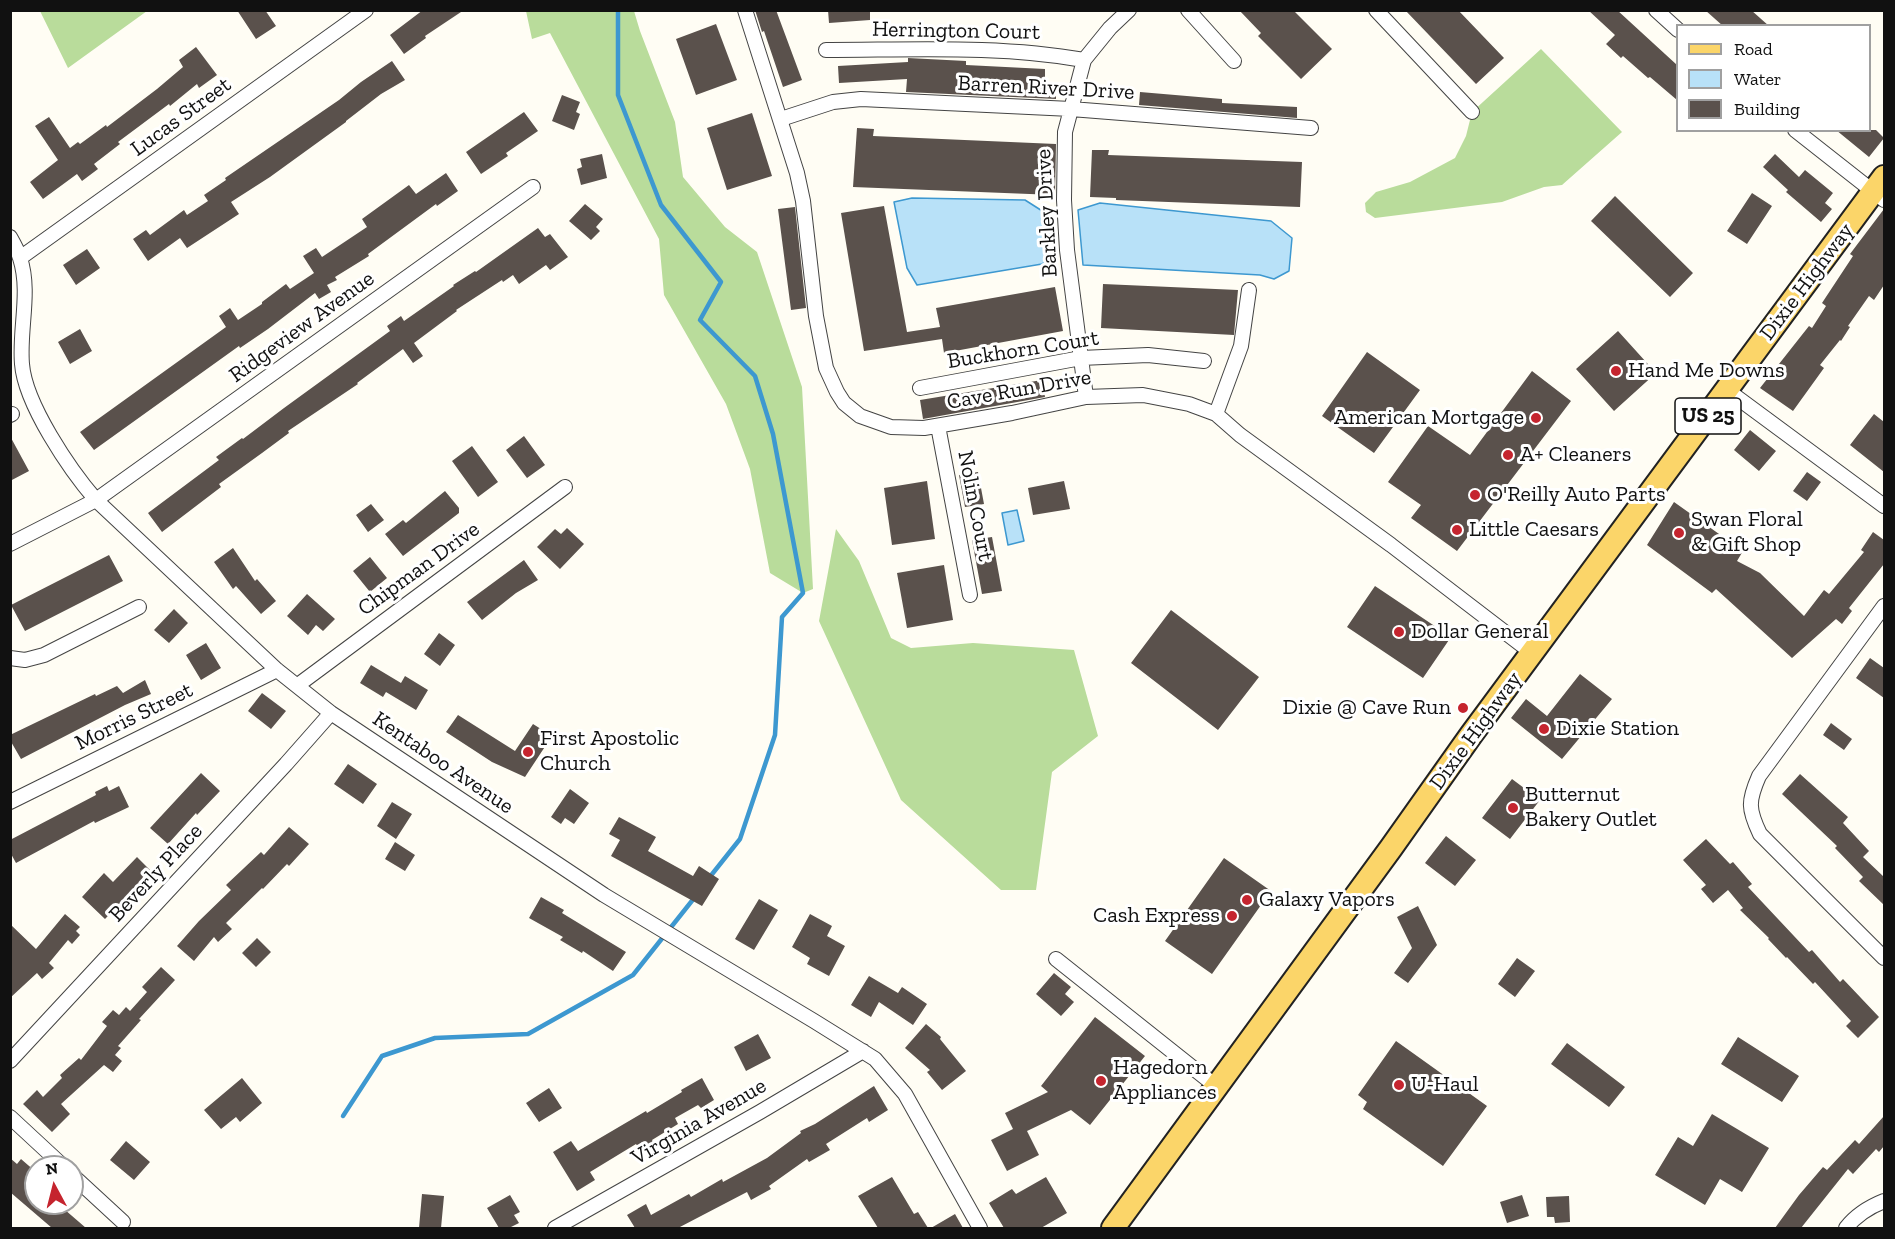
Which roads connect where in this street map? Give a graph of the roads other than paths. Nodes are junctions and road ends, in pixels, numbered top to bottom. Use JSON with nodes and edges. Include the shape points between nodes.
{"nodes":[{"id":1,"x":366,"y":10,"type":"edge"},
{"id":2,"x":745,"y":10,"type":"edge"},
{"id":3,"x":1129,"y":10,"type":"edge"},
{"id":4,"x":1188,"y":10,"type":"edge"},
{"id":5,"x":1376,"y":10,"type":"edge"},
{"id":6,"x":1656,"y":10,"type":"edge"},
{"id":7,"x":1676,"y":29,"type":"edge"},
{"id":8,"x":826,"y":50,"type":"dead end"},
{"id":9,"x":1084,"y":60,"type":"junction"},
{"id":10,"x":1234,"y":61,"type":"dead end"},
{"id":11,"x":1071,"y":109,"type":"junction"},
{"id":12,"x":1472,"y":112,"type":"dead end"},
{"id":13,"x":781,"y":119,"type":"junction"},
{"id":14,"x":1311,"y":128,"type":"dead end"},
{"id":15,"x":1798,"y":132,"type":"edge"},
{"id":16,"x":533,"y":187,"type":"dead end"},
{"id":17,"x":1881,"y":190,"type":"edge"},
{"id":18,"x":10,"y":237,"type":"edge"},
{"id":19,"x":20,"y":258,"type":"junction"},
{"id":20,"x":1249,"y":290,"type":"dead end"},
{"id":21,"x":1081,"y":358,"type":"junction"},
{"id":22,"x":1204,"y":361,"type":"dead end"},
{"id":23,"x":920,"y":388,"type":"dead end"},
{"id":24,"x":1728,"y":390,"type":"junction"},
{"id":25,"x":1086,"y":397,"type":"junction"},
{"id":26,"x":1216,"y":414,"type":"junction"},
{"id":27,"x":938,"y":426,"type":"junction"},
{"id":28,"x":566,"y":487,"type":"dead end"},
{"id":29,"x":96,"y":500,"type":"junction"},
{"id":30,"x":1884,"y":506,"type":"edge"},
{"id":31,"x":10,"y":544,"type":"edge"},
{"id":32,"x":970,"y":595,"type":"dead end"},
{"id":33,"x":1884,"y":606,"type":"edge"},
{"id":34,"x":139,"y":607,"type":"dead end"},
{"id":35,"x":1532,"y":653,"type":"junction"},
{"id":36,"x":10,"y":658,"type":"edge"},
{"id":37,"x":277,"y":670,"type":"junction"},
{"id":38,"x":298,"y":685,"type":"junction"},
{"id":39,"x":331,"y":713,"type":"junction"},
{"id":40,"x":10,"y":802,"type":"edge"},
{"id":41,"x":1056,"y":958,"type":"dead end"},
{"id":42,"x":1884,"y":958,"type":"edge"},
{"id":43,"x":863,"y":1051,"type":"junction"},
{"id":44,"x":10,"y":1061,"type":"edge"},
{"id":45,"x":1217,"y":1087,"type":"junction"},
{"id":46,"x":10,"y":1117,"type":"edge"},
{"id":47,"x":51,"y":1155,"type":"edge"},
{"id":48,"x":84,"y":1186,"type":"edge"},
{"id":49,"x":1884,"y":1201,"type":"edge"},
{"id":50,"x":123,"y":1222,"type":"dead end"},
{"id":51,"x":555,"y":1228,"type":"edge"},
{"id":52,"x":981,"y":1228,"type":"edge"},
{"id":53,"x":1113,"y":1228,"type":"edge"},
{"id":54,"x":1846,"y":1228,"type":"edge"}],
"edges":[{"from":1,"to":19,"type":"street","name":"Lucas Street"},
{"from":2,"to":13,"type":"street","name":"Cave Run Drive"},
{"from":3,"to":9,"type":"street","name":"Barkley Drive"},
{"from":4,"to":10,"type":"street"},
{"from":5,"to":12,"type":"street"},
{"from":6,"to":7,"type":"street"},
{"from":8,"to":9,"type":"street","name":"Herrington Court","via":[[949,50]]},
{"from":9,"to":11,"type":"street","name":"Barkley Drive"},
{"from":11,"to":13,"type":"street","name":"Barren River Drive","via":[[861,99],[833,102]]},
{"from":11,"to":14,"type":"street","name":"Barren River Drive"},
{"from":11,"to":21,"type":"street","name":"Barkley Drive","via":[[1065,132],[1064,200]]},
{"from":13,"to":27,"type":"street","name":"Cave Run Drive","via":[[803,201],[826,368],[837,392],[860,416],[891,427]]},
{"from":15,"to":17,"type":"street"},
{"from":16,"to":29,"type":"street","name":"Ridgeview Avenue"},
{"from":17,"to":24,"type":"main road","name":"Dixie Highway","number":"US 25"},
{"from":18,"to":19,"type":"street","name":"Kentaboo Avenue"},
{"from":19,"to":29,"type":"street","name":"Kentaboo Avenue","via":[[24,276],[24,378],[65,460]]},
{"from":20,"to":26,"type":"street","via":[[1241,346]]},
{"from":21,"to":22,"type":"street","name":"Buckhorn Court","via":[[1148,356]]},
{"from":21,"to":23,"type":"street","name":"Buckhorn Court"},
{"from":21,"to":25,"type":"street","name":"Barkley Drive"},
{"from":24,"to":30,"type":"street"},
{"from":24,"to":35,"type":"main road","name":"Dixie Highway","number":"US 25"},
{"from":25,"to":26,"type":"street","name":"Cave Run Drive","via":[[1143,395],[1176,400]]},
{"from":25,"to":27,"type":"street","name":"Cave Run Drive"},
{"from":26,"to":35,"type":"street","name":"Cave Run Drive"},
{"from":27,"to":32,"type":"street","name":"Nolin Court"},
{"from":28,"to":38,"type":"street","name":"Chipman Drive"},
{"from":29,"to":31,"type":"street","name":"Ridgeview Avenue"},
{"from":29,"to":37,"type":"street","name":"Kentaboo Avenue"},
{"from":33,"to":42,"type":"street","via":[[1759,776],[1751,795],[1752,816],[1760,834]]},
{"from":34,"to":36,"type":"street","via":[[44,655],[25,660]]},
{"from":35,"to":45,"type":"main road","name":"Dixie Highway","number":"US 25"},
{"from":37,"to":38,"type":"street","name":"Kentaboo Avenue"},
{"from":37,"to":40,"type":"street","name":"Morris Street"},
{"from":38,"to":39,"type":"street","name":"Kentaboo Avenue"},
{"from":39,"to":43,"type":"street","name":"Kentaboo Avenue","via":[[604,896]]},
{"from":39,"to":44,"type":"street","name":"Beverly Place"},
{"from":41,"to":45,"type":"street"},
{"from":43,"to":51,"type":"street","name":"Virginia Avenue"},
{"from":43,"to":52,"type":"street","name":"Kentaboo Avenue","via":[[905,1094]]},
{"from":45,"to":53,"type":"main road","name":"Dixie Highway","number":"US 25"},
{"from":46,"to":47,"type":"street"},
{"from":48,"to":50,"type":"street"},
{"from":49,"to":54,"type":"street","via":[[1860,1214]]}]}
